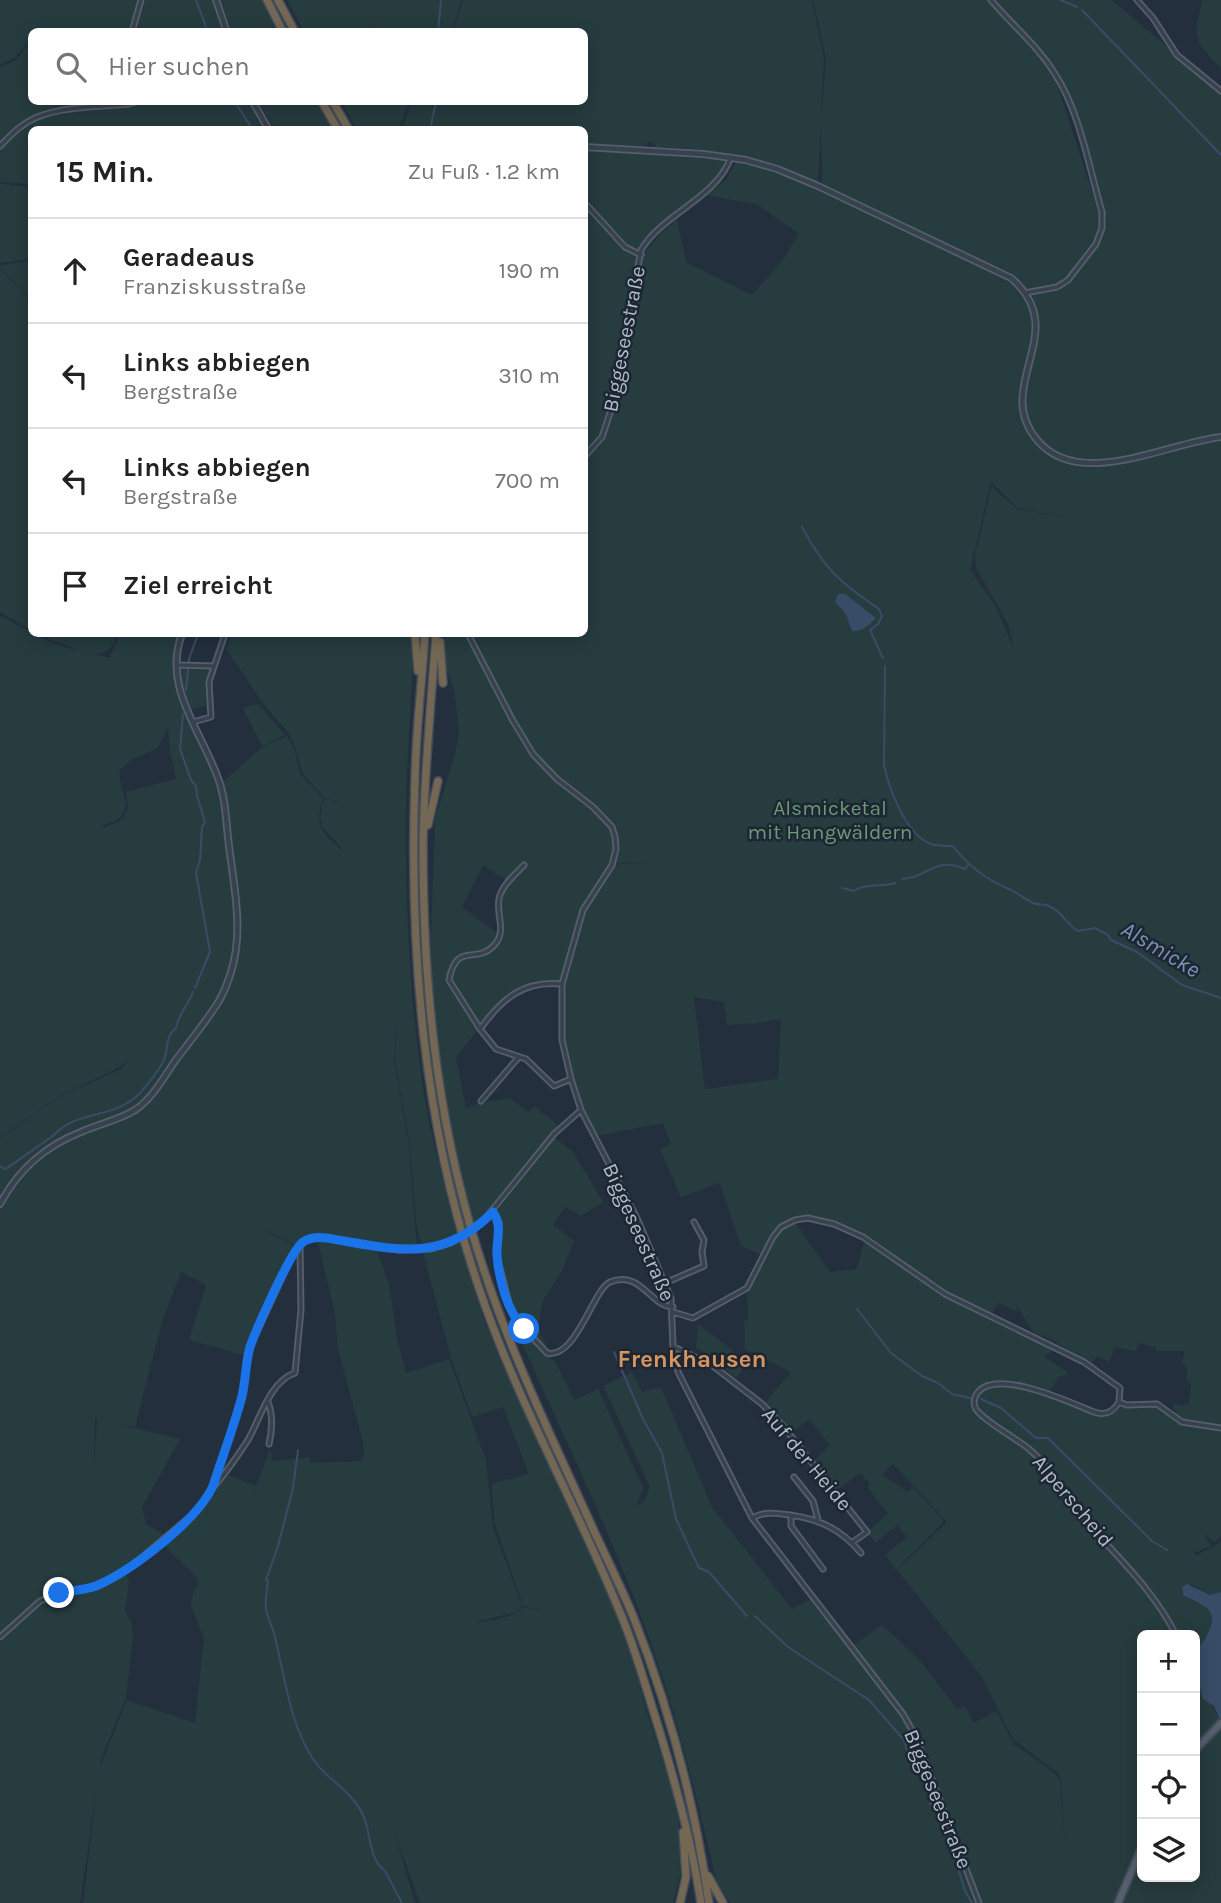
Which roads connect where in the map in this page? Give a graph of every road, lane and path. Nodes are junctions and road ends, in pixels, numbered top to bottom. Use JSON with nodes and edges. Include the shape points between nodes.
{"nodes":[{"id":1,"x":141,"y":0,"type":"edge"},
{"id":2,"x":216,"y":0,"type":"edge"},
{"id":3,"x":267,"y":0,"type":"edge"},
{"id":4,"x":278,"y":0,"type":"edge"},
{"id":5,"x":992,"y":0,"type":"edge"},
{"id":6,"x":1137,"y":0,"type":"edge"},
{"id":7,"x":133,"y":28,"type":"edge"},
{"id":8,"x":226,"y":28,"type":"edge"},
{"id":9,"x":281,"y":28,"type":"edge"},
{"id":10,"x":293,"y":28,"type":"edge"},
{"id":11,"x":1221,"y":91,"type":"edge"},
{"id":12,"x":120,"y":105,"type":"edge"},
{"id":13,"x":255,"y":105,"type":"edge"},
{"id":14,"x":324,"y":105,"type":"edge"},
{"id":15,"x":335,"y":105,"type":"edge"},
{"id":16,"x":267,"y":126,"type":"edge"},
{"id":17,"x":336,"y":126,"type":"edge"},
{"id":18,"x":347,"y":126,"type":"edge"},
{"id":19,"x":0,"y":146,"type":"edge"},
{"id":20,"x":588,"y":147,"type":"edge"},
{"id":21,"x":731,"y":158,"type":"junction"},
{"id":22,"x":588,"y":206,"type":"edge"},
{"id":23,"x":641,"y":255,"type":"junction"},
{"id":24,"x":1025,"y":293,"type":"junction"},
{"id":25,"x":1221,"y":437,"type":"edge"},
{"id":26,"x":588,"y":452,"type":"edge"},
{"id":27,"x":181,"y":637,"type":"edge"},
{"id":28,"x":224,"y":637,"type":"edge"},
{"id":29,"x":415,"y":637,"type":"edge"},
{"id":30,"x":425,"y":637,"type":"edge"},
{"id":31,"x":437,"y":637,"type":"edge"},
{"id":32,"x":437,"y":637,"type":"edge"},
{"id":33,"x":469,"y":637,"type":"edge"},
{"id":34,"x":176,"y":665,"type":"junction"},
{"id":35,"x":213,"y":666,"type":"junction"},
{"id":36,"x":443,"y":683,"type":"dead end"},
{"id":37,"x":420,"y":689,"type":"junction"},
{"id":38,"x":193,"y":722,"type":"junction"},
{"id":39,"x":438,"y":781,"type":"dead end"},
{"id":40,"x":423,"y":843,"type":"junction"},
{"id":41,"x":524,"y":865,"type":"dead end"},
{"id":42,"x":562,"y":984,"type":"junction"},
{"id":43,"x":480,"y":1030,"type":"junction"},
{"id":44,"x":518,"y":1058,"type":"junction"},
{"id":45,"x":570,"y":1079,"type":"junction"},
{"id":46,"x":481,"y":1101,"type":"dead end"},
{"id":47,"x":581,"y":1110,"type":"junction"},
{"id":48,"x":0,"y":1204,"type":"edge"},
{"id":49,"x":493,"y":1212,"type":"junction"},
{"id":50,"x":694,"y":1222,"type":"dead end"},
{"id":51,"x":300,"y":1244,"type":"junction"},
{"id":52,"x":666,"y":1283,"type":"junction"},
{"id":53,"x":673,"y":1310,"type":"junction"},
{"id":54,"x":673,"y":1347,"type":"junction"},
{"id":55,"x":268,"y":1402,"type":"junction"},
{"id":56,"x":1119,"y":1402,"type":"junction"},
{"id":57,"x":1221,"y":1428,"type":"edge"},
{"id":58,"x":269,"y":1444,"type":"dead end"},
{"id":59,"x":794,"y":1477,"type":"dead end"},
{"id":60,"x":213,"y":1486,"type":"junction"},
{"id":61,"x":791,"y":1515,"type":"junction"},
{"id":62,"x":752,"y":1518,"type":"junction"},
{"id":63,"x":818,"y":1521,"type":"junction"},
{"id":64,"x":853,"y":1542,"type":"junction"},
{"id":65,"x":861,"y":1553,"type":"dead end"},
{"id":66,"x":823,"y":1569,"type":"dead end"},
{"id":67,"x":1173,"y":1630,"type":"edge"},
{"id":68,"x":0,"y":1637,"type":"edge"},
{"id":69,"x":1221,"y":1723,"type":"edge"},
{"id":70,"x":1200,"y":1745,"type":"edge"},
{"id":71,"x":680,"y":1800,"type":"junction"},
{"id":72,"x":1137,"y":1859,"type":"edge"},
{"id":73,"x":703,"y":1866,"type":"junction"},
{"id":74,"x":680,"y":1903,"type":"edge"},
{"id":75,"x":701,"y":1903,"type":"edge"},
{"id":76,"x":709,"y":1903,"type":"edge"},
{"id":77,"x":723,"y":1903,"type":"edge"},
{"id":78,"x":979,"y":1903,"type":"edge"},
{"id":79,"x":1118,"y":1903,"type":"edge"}],
"edges":[{"from":1,"to":7,"type":"street"},
{"from":2,"to":8,"type":"street"},
{"from":3,"to":9,"type":"highway"},
{"from":4,"to":10,"type":"highway"},
{"from":5,"to":24,"type":"street","via":[[1040,52],[1061,84],[1102,212],[1096,244],[1068,280],[1057,287]]},
{"from":6,"to":11,"type":"street","via":[[1177,55]]},
{"from":12,"to":19,"type":"street","via":[[44,115],[16,129]]},
{"from":13,"to":16,"type":"street"},
{"from":14,"to":17,"type":"highway"},
{"from":15,"to":18,"type":"highway"},
{"from":20,"to":21,"type":"street"},
{"from":21,"to":23,"type":"street","via":[[720,178],[653,234]]},
{"from":21,"to":24,"type":"street","via":[[777,169],[831,192],[994,268]]},
{"from":22,"to":23,"type":"street","via":[[625,247]]},
{"from":23,"to":26,"type":"street","name":"Biggeseestraße","via":[[611,410],[602,436]]},
{"from":24,"to":25,"type":"street","via":[[1035,315],[1037,336],[1024,378],[1022,406],[1029,429],[1046,449],[1073,462],[1107,463]]},
{"from":27,"to":34,"type":"street"},
{"from":28,"to":35,"type":"street"},
{"from":29,"to":37,"type":"highway"},
{"from":30,"to":37,"type":"highway"},
{"from":31,"to":36,"type":"highway"},
{"from":32,"to":40,"type":"highway"},
{"from":33,"to":42,"type":"street","name":"Biggeseestraße","via":[[533,754],[556,779],[593,807],[615,837],[612,865],[583,910]]},
{"from":34,"to":35,"type":"street"},
{"from":34,"to":38,"type":"street","via":[[179,691]]},
{"from":35,"to":38,"type":"street","via":[[211,717]]},
{"from":37,"to":71,"type":"highway","via":[[414,792],[418,988],[426,1070],[454,1200],[479,1289],[518,1388],[620,1611]]},
{"from":38,"to":48,"type":"street","via":[[216,771],[225,806],[237,940],[225,989],[143,1104],[52,1146],[16,1179]]},
{"from":39,"to":40,"type":"highway"},
{"from":40,"to":73,"type":"highway","via":[[435,1067],[468,1216],[525,1380],[632,1614],[670,1727]]},
{"from":41,"to":43,"type":"street","via":[[500,894],[496,943],[486,952],[457,959],[452,965],[449,981]]},
{"from":42,"to":43,"type":"street","via":[[536,983],[517,992]]},
{"from":42,"to":45,"type":"street","name":"Biggeseestraße","via":[[562,1040]]},
{"from":43,"to":44,"type":"street","via":[[496,1049]]},
{"from":44,"to":45,"type":"street","via":[[526,1059],[554,1086]]},
{"from":44,"to":46,"type":"street"},
{"from":45,"to":47,"type":"street","name":"Biggeseestraße"},
{"from":47,"to":49,"type":"street","via":[[554,1134]]},
{"from":47,"to":52,"type":"street","name":"Biggeseestraße","via":[[638,1218]]},
{"from":49,"to":51,"type":"street","bridge":true,"via":[[451,1243],[431,1249],[399,1250],[318,1237]]},
{"from":49,"to":53,"type":"street","via":[[499,1223],[497,1256],[510,1307],[547,1353],[563,1349],[602,1288],[612,1281],[638,1284]]},
{"from":50,"to":52,"type":"street","via":[[704,1240],[704,1266]]},
{"from":51,"to":55,"type":"street","via":[[301,1310],[295,1373],[281,1382]]},
{"from":51,"to":60,"type":"street","via":[[250,1347],[242,1397]]},
{"from":52,"to":53,"type":"street","name":"Biggeseestraße"},
{"from":53,"to":54,"type":"street","name":"Biggeseestraße"},
{"from":53,"to":56,"type":"street","via":[[693,1318],[747,1288],[781,1227],[808,1218],[863,1237],[945,1294],[1084,1362],[1120,1388]]},
{"from":54,"to":62,"type":"street","name":"Biggeseestraße","via":[[678,1372]]},
{"from":54,"to":64,"type":"street","name":"Auf der Heide","via":[[713,1366],[783,1426],[867,1532]]},
{"from":55,"to":58,"type":"street"},
{"from":55,"to":60,"type":"street","via":[[238,1455]]},
{"from":56,"to":57,"type":"street","via":[[1157,1404],[1182,1423]]},
{"from":56,"to":67,"type":"street","name":"Alperscheid","via":[[1100,1414],[1046,1392],[996,1384],[981,1390],[974,1404],[982,1416],[1013,1435],[1047,1466],[1075,1508],[1148,1590]]},
{"from":59,"to":63,"type":"street","via":[[813,1501]]},
{"from":60,"to":68,"type":"street","via":[[196,1513],[133,1566],[93,1587],[40,1601]]},
{"from":61,"to":62,"type":"street","via":[[764,1513]]},
{"from":61,"to":63,"type":"street"},
{"from":61,"to":66,"type":"street","via":[[790,1526]]},
{"from":62,"to":78,"type":"street","name":"Biggeseestraße","via":[[909,1725]]},
{"from":63,"to":64,"type":"street"},
{"from":64,"to":65,"type":"street"},
{"from":69,"to":70,"type":"main road"},
{"from":71,"to":74,"type":"highway","via":[[686,1868]]},
{"from":71,"to":75,"type":"highway"},
{"from":72,"to":79,"type":"main road"},
{"from":73,"to":76,"type":"highway"},
{"from":73,"to":77,"type":"highway"}]}
